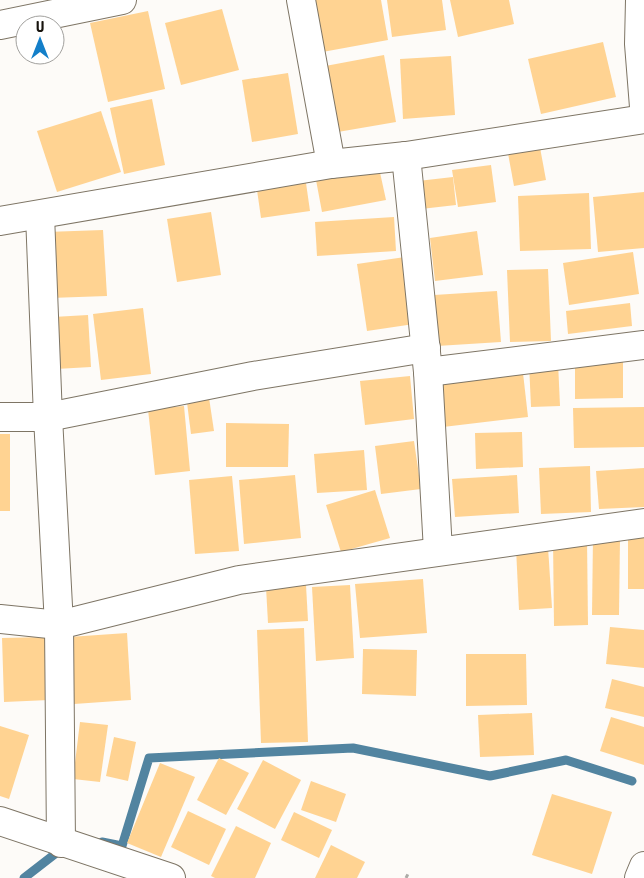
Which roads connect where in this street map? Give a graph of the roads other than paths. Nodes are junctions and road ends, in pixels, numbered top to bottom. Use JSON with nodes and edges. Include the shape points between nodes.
{"nodes":[{"id":1,"x":122,"y":0,"type":"edge"},
{"id":2,"x":302,"y":0,"type":"edge"},
{"id":3,"x":640,"y":0,"type":"edge"},
{"id":4,"x":0,"y":25,"type":"edge"},
{"id":5,"x":644,"y":107,"type":"edge"},
{"id":6,"x":644,"y":119,"type":"edge"},
{"id":7,"x":406,"y":156,"type":"junction"},
{"id":8,"x":331,"y":164,"type":"junction"},
{"id":9,"x":40,"y":215,"type":"junction"},
{"id":10,"x":0,"y":221,"type":"edge"},
{"id":11,"x":644,"y":345,"type":"edge"},
{"id":12,"x":427,"y":360,"type":"junction"},
{"id":13,"x":0,"y":417,"type":"edge"},
{"id":14,"x":48,"y":417,"type":"junction"},
{"id":15,"x":644,"y":523,"type":"edge"},
{"id":16,"x":438,"y":551,"type":"junction"},
{"id":17,"x":0,"y":619,"type":"edge"},
{"id":18,"x":59,"y":625,"type":"junction"},
{"id":19,"x":0,"y":822,"type":"edge"},
{"id":20,"x":61,"y":843,"type":"junction"},
{"id":21,"x":644,"y":866,"type":"edge"},
{"id":22,"x":171,"y":878,"type":"edge"},
{"id":23,"x":639,"y":878,"type":"edge"}],
"edges":[{"from":1,"to":4,"type":"street"},
{"from":2,"to":8,"type":"street"},
{"from":3,"to":5,"type":"street","via":[[639,44]]},
{"from":6,"to":7,"type":"street"},
{"from":7,"to":8,"type":"street"},
{"from":7,"to":12,"type":"street"},
{"from":8,"to":9,"type":"street"},
{"from":9,"to":10,"type":"street"},
{"from":9,"to":14,"type":"street"},
{"from":11,"to":12,"type":"street"},
{"from":12,"to":14,"type":"street","via":[[253,376]]},
{"from":12,"to":16,"type":"street"},
{"from":13,"to":14,"type":"street"},
{"from":14,"to":18,"type":"street"},
{"from":15,"to":16,"type":"street"},
{"from":16,"to":18,"type":"street","via":[[239,580]]},
{"from":17,"to":18,"type":"street"},
{"from":18,"to":20,"type":"street"},
{"from":19,"to":20,"type":"street"},
{"from":20,"to":22,"type":"street"},
{"from":21,"to":23,"type":"street"}]}
